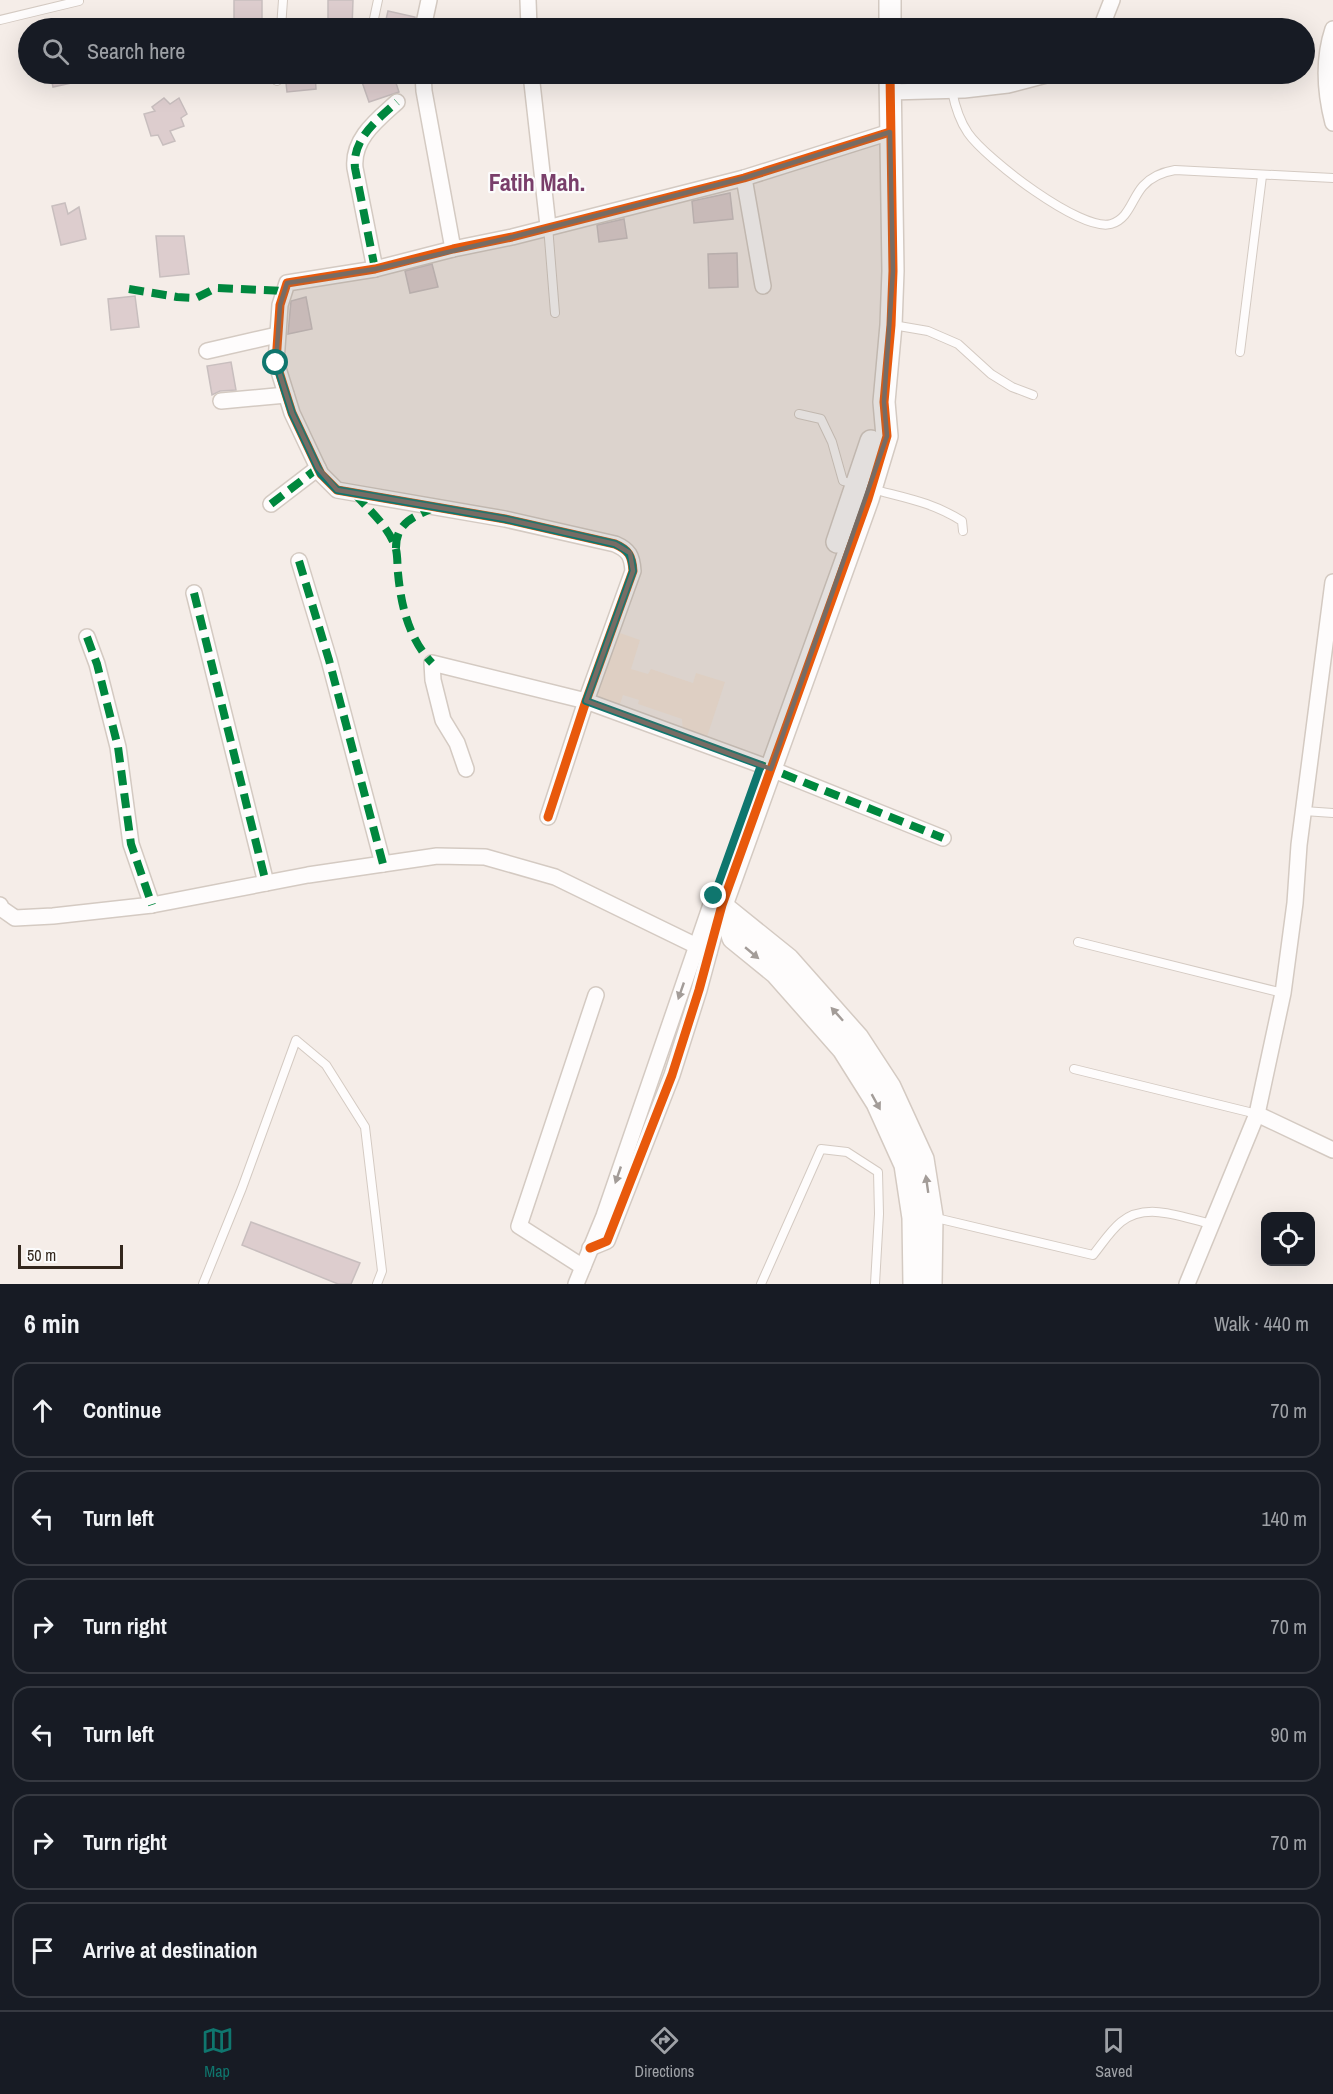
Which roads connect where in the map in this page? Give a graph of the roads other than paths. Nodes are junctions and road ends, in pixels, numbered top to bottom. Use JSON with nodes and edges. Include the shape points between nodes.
{"nodes":[{"id":1,"x":283,"y":0,"type":"edge"},
{"id":2,"x":378,"y":0,"type":"edge"},
{"id":3,"x":429,"y":0,"type":"edge"},
{"id":4,"x":528,"y":0,"type":"edge"},
{"id":5,"x":890,"y":0,"type":"edge"},
{"id":6,"x":1112,"y":0,"type":"edge"},
{"id":7,"x":80,"y":1,"type":"edge"},
{"id":8,"x":282,"y":18,"type":"edge"},
{"id":9,"x":374,"y":18,"type":"edge"},
{"id":10,"x":425,"y":18,"type":"edge"},
{"id":11,"x":529,"y":18,"type":"edge"},
{"id":12,"x":890,"y":18,"type":"edge"},
{"id":13,"x":1105,"y":18,"type":"edge"},
{"id":14,"x":0,"y":20,"type":"edge"},
{"id":15,"x":1333,"y":29,"type":"edge"},
{"id":16,"x":424,"y":84,"type":"edge"},
{"id":17,"x":532,"y":84,"type":"edge"},
{"id":18,"x":890,"y":84,"type":"edge"},
{"id":19,"x":898,"y":84,"type":"edge"},
{"id":20,"x":1012,"y":84,"type":"edge"},
{"id":21,"x":952,"y":91,"type":"junction"},
{"id":22,"x":397,"y":102,"type":"dead end"},
{"id":23,"x":1333,"y":123,"type":"edge"},
{"id":24,"x":890,"y":132,"type":"junction"},
{"id":25,"x":1262,"y":176,"type":"junction"},
{"id":26,"x":744,"y":178,"type":"junction"},
{"id":27,"x":1333,"y":178,"type":"edge"},
{"id":28,"x":548,"y":226,"type":"junction"},
{"id":29,"x":453,"y":249,"type":"junction"},
{"id":30,"x":375,"y":269,"type":"junction"},
{"id":31,"x":763,"y":286,"type":"dead end"},
{"id":32,"x":555,"y":313,"type":"dead end"},
{"id":33,"x":891,"y":325,"type":"junction"},
{"id":34,"x":277,"y":335,"type":"junction"},
{"id":35,"x":207,"y":351,"type":"dead end"},
{"id":36,"x":1240,"y":352,"type":"dead end"},
{"id":37,"x":286,"y":395,"type":"junction"},
{"id":38,"x":1033,"y":395,"type":"dead end"},
{"id":39,"x":221,"y":401,"type":"dead end"},
{"id":40,"x":798,"y":414,"type":"dead end"},
{"id":41,"x":318,"y":468,"type":"junction"},
{"id":42,"x":864,"y":487,"type":"junction"},
{"id":43,"x":271,"y":504,"type":"dead end"},
{"id":44,"x":963,"y":531,"type":"dead end"},
{"id":45,"x":299,"y":561,"type":"dead end"},
{"id":46,"x":1333,"y":582,"type":"edge"},
{"id":47,"x":194,"y":593,"type":"dead end"},
{"id":48,"x":87,"y":637,"type":"dead end"},
{"id":49,"x":586,"y":701,"type":"junction"},
{"id":50,"x":766,"y":767,"type":"junction"},
{"id":51,"x":466,"y":769,"type":"dead end"},
{"id":52,"x":1304,"y":811,"type":"junction"},
{"id":53,"x":1333,"y":813,"type":"edge"},
{"id":54,"x":548,"y":817,"type":"dead end"},
{"id":55,"x":944,"y":838,"type":"dead end"},
{"id":56,"x":383,"y":864,"type":"junction"},
{"id":57,"x":266,"y":883,"type":"junction"},
{"id":58,"x":718,"y":901,"type":"junction"},
{"id":59,"x":0,"y":904,"type":"edge"},
{"id":60,"x":152,"y":905,"type":"junction"},
{"id":61,"x":1078,"y":942,"type":"dead end"},
{"id":62,"x":703,"y":949,"type":"junction"},
{"id":63,"x":1283,"y":993,"type":"junction"},
{"id":64,"x":596,"y":995,"type":"dead end"},
{"id":65,"x":1074,"y":1069,"type":"dead end"},
{"id":66,"x":1257,"y":1114,"type":"junction"},
{"id":67,"x":1333,"y":1150,"type":"edge"},
{"id":68,"x":922,"y":1217,"type":"junction"},
{"id":69,"x":1212,"y":1224,"type":"junction"},
{"id":70,"x":583,"y":1267,"type":"junction"},
{"id":71,"x":203,"y":1284,"type":"edge"},
{"id":72,"x":377,"y":1284,"type":"edge"},
{"id":73,"x":576,"y":1284,"type":"edge"},
{"id":74,"x":761,"y":1284,"type":"edge"},
{"id":75,"x":875,"y":1284,"type":"edge"},
{"id":76,"x":914,"y":1284,"type":"edge"},
{"id":77,"x":931,"y":1284,"type":"edge"},
{"id":78,"x":1187,"y":1284,"type":"edge"}],
"edges":[{"from":1,"to":8,"type":"lane"},
{"from":2,"to":9,"type":"lane"},
{"from":3,"to":10,"type":"street"},
{"from":4,"to":11,"type":"street"},
{"from":5,"to":12,"type":"street"},
{"from":6,"to":13,"type":"street"},
{"from":7,"to":14,"type":"lane"},
{"from":15,"to":23,"type":"street","via":[[1326,82]]},
{"from":16,"to":29,"type":"street"},
{"from":17,"to":28,"type":"street"},
{"from":18,"to":24,"type":"street"},
{"from":19,"to":21,"type":"street"},
{"from":20,"to":21,"type":"street"},
{"from":21,"to":25,"type":"lane","via":[[963,124],[990,156],[1071,214],[1095,224],[1121,219],[1141,188],[1167,172],[1183,169]]},
{"from":22,"to":30,"type":"street","via":[[371,125],[354,152]]},
{"from":24,"to":26,"type":"street"},
{"from":24,"to":33,"type":"street"},
{"from":25,"to":27,"type":"lane"},
{"from":25,"to":36,"type":"lane"},
{"from":26,"to":28,"type":"street"},
{"from":26,"to":31,"type":"street"},
{"from":28,"to":29,"type":"street"},
{"from":28,"to":32,"type":"lane"},
{"from":29,"to":30,"type":"street"},
{"from":30,"to":34,"type":"street","via":[[287,283]]},
{"from":33,"to":38,"type":"lane","via":[[928,331],[958,344],[991,374]]},
{"from":33,"to":42,"type":"street","via":[[884,402],[887,436]]},
{"from":34,"to":35,"type":"street"},
{"from":34,"to":37,"type":"street","via":[[276,363]]},
{"from":37,"to":39,"type":"street"},
{"from":37,"to":41,"type":"street"},
{"from":40,"to":42,"type":"lane","via":[[821,419],[843,481]]},
{"from":41,"to":43,"type":"street"},
{"from":41,"to":49,"type":"street","via":[[337,490],[505,519],[625,548],[630,553],[633,571]]},
{"from":42,"to":44,"type":"lane","via":[[925,502],[962,521]]},
{"from":42,"to":50,"type":"street"},
{"from":45,"to":56,"type":"street"},
{"from":46,"to":52,"type":"street"},
{"from":47,"to":57,"type":"street"},
{"from":48,"to":60,"type":"street","via":[[118,747],[131,844]]},
{"from":49,"to":50,"type":"street"},
{"from":49,"to":51,"type":"street","via":[[432,663],[443,720]]},
{"from":49,"to":54,"type":"street"},
{"from":50,"to":55,"type":"street"},
{"from":50,"to":58,"type":"street"},
{"from":52,"to":53,"type":"lane"},
{"from":52,"to":63,"type":"street"},
{"from":56,"to":57,"type":"street"},
{"from":56,"to":62,"type":"street","via":[[437,856],[485,856],[555,877]]},
{"from":57,"to":60,"type":"street"},
{"from":58,"to":62,"type":"street"},
{"from":58,"to":68,"type":"street","via":[[788,959],[858,1038],[890,1087],[923,1159]]},
{"from":59,"to":60,"type":"street","via":[[15,918]]},
{"from":61,"to":63,"type":"lane"},
{"from":62,"to":70,"type":"street","via":[[699,990],[672,1075],[607,1241],[591,1248]]},
{"from":63,"to":66,"type":"street"},
{"from":64,"to":70,"type":"street","via":[[519,1226]]},
{"from":65,"to":66,"type":"lane"},
{"from":66,"to":67,"type":"street"},
{"from":66,"to":69,"type":"street"},
{"from":68,"to":69,"type":"lane","via":[[1094,1255],[1118,1224],[1138,1213],[1161,1212]]},
{"from":68,"to":76,"type":"street"},
{"from":68,"to":77,"type":"street"},
{"from":69,"to":78,"type":"street"},
{"from":70,"to":73,"type":"street"},
{"from":71,"to":72,"type":"lane","via":[[296,1040],[326,1065],[365,1127],[382,1271]]},
{"from":74,"to":75,"type":"lane","via":[[821,1149],[847,1152],[878,1172]]}]}
